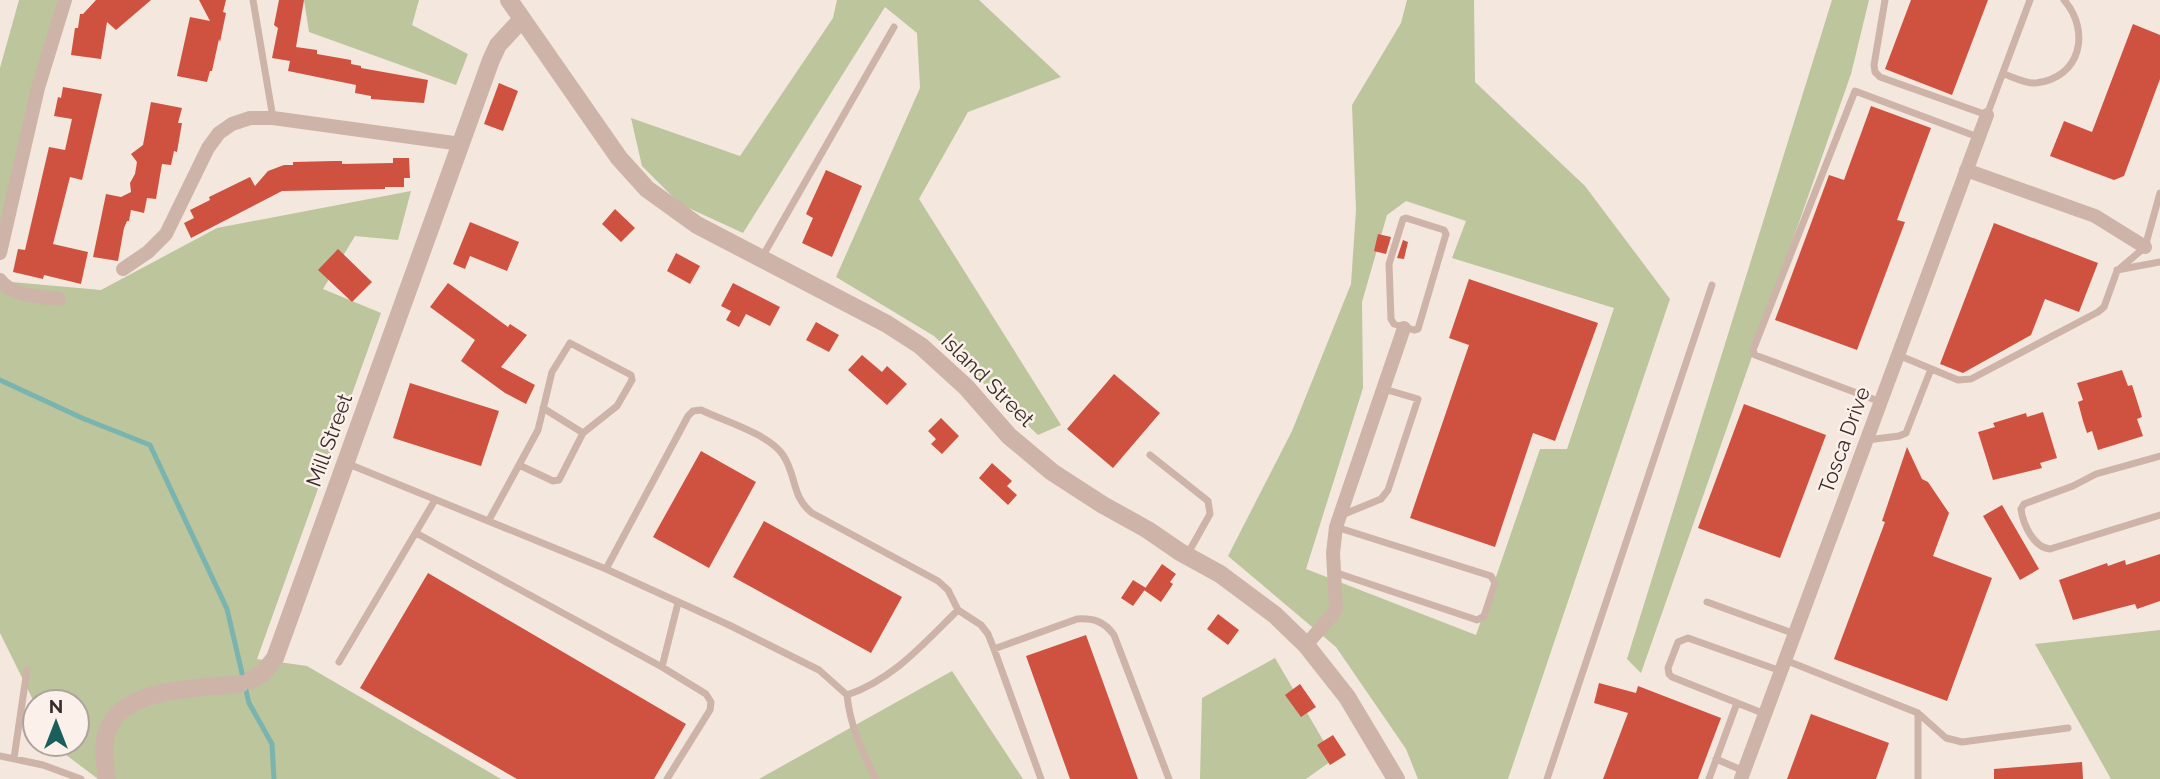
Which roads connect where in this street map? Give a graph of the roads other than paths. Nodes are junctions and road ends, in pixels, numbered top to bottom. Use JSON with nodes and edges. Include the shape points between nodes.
{"nodes":[{"id":1,"x":65,"y":0,"type":"edge"},
{"id":2,"x":253,"y":0,"type":"edge"},
{"id":3,"x":509,"y":0,"type":"edge"},
{"id":4,"x":1885,"y":0,"type":"edge"},
{"id":5,"x":2030,"y":0,"type":"edge"},
{"id":6,"x":2064,"y":0,"type":"edge"},
{"id":7,"x":522,"y":19,"type":"junction"},
{"id":8,"x":894,"y":27,"type":"dead end"},
{"id":9,"x":2004,"y":74,"type":"junction"},
{"id":10,"x":1987,"y":115,"type":"junction"},
{"id":11,"x":273,"y":118,"type":"junction"},
{"id":12,"x":1979,"y":137,"type":"junction"},
{"id":13,"x":461,"y":144,"type":"junction"},
{"id":14,"x":1966,"y":170,"type":"junction"},
{"id":15,"x":2160,"y":192,"type":"edge"},
{"id":16,"x":2147,"y":242,"type":"junction"},
{"id":17,"x":0,"y":253,"type":"edge"},
{"id":18,"x":761,"y":260,"type":"junction"},
{"id":19,"x":2160,"y":262,"type":"edge"},
{"id":20,"x":123,"y":269,"type":"dead end"},
{"id":21,"x":2117,"y":271,"type":"junction"},
{"id":22,"x":0,"y":281,"type":"edge"},
{"id":23,"x":1713,"y":285,"type":"dead end"},
{"id":24,"x":59,"y":299,"type":"dead end"},
{"id":25,"x":1404,"y":328,"type":"junction"},
{"id":26,"x":1898,"y":355,"type":"junction"},
{"id":27,"x":1931,"y":369,"type":"junction"},
{"id":28,"x":1384,"y":389,"type":"junction"},
{"id":29,"x":1881,"y":402,"type":"junction"},
{"id":30,"x":543,"y":408,"type":"junction"},
{"id":31,"x":583,"y":433,"type":"junction"},
{"id":32,"x":1866,"y":440,"type":"junction"},
{"id":33,"x":1150,"y":455,"type":"dead end"},
{"id":34,"x":2160,"y":456,"type":"edge"},
{"id":35,"x":345,"y":463,"type":"junction"},
{"id":36,"x":519,"y":465,"type":"junction"},
{"id":37,"x":435,"y":500,"type":"junction"},
{"id":38,"x":2160,"y":515,"type":"edge"},
{"id":39,"x":489,"y":520,"type":"junction"},
{"id":40,"x":1337,"y":522,"type":"junction"},
{"id":41,"x":416,"y":533,"type":"junction"},
{"id":42,"x":1186,"y":555,"type":"junction"},
{"id":43,"x":606,"y":569,"type":"junction"},
{"id":44,"x":1334,"y":572,"type":"junction"},
{"id":45,"x":1707,"y":601,"type":"dead end"},
{"id":46,"x":678,"y":603,"type":"junction"},
{"id":47,"x":958,"y":610,"type":"junction"},
{"id":48,"x":1795,"y":634,"type":"junction"},
{"id":49,"x":1306,"y":645,"type":"junction"},
{"id":50,"x":994,"y":649,"type":"junction"},
{"id":51,"x":339,"y":662,"type":"dead end"},
{"id":52,"x":1783,"y":666,"type":"junction"},
{"id":53,"x":662,"y":667,"type":"junction"},
{"id":54,"x":27,"y":670,"type":"dead end"},
{"id":55,"x":847,"y":695,"type":"junction"},
{"id":56,"x":1737,"y":703,"type":"junction"},
{"id":57,"x":1918,"y":713,"type":"junction"},
{"id":58,"x":1765,"y":714,"type":"junction"},
{"id":59,"x":2068,"y":728,"type":"dead end"},
{"id":60,"x":0,"y":757,"type":"edge"},
{"id":61,"x":15,"y":758,"type":"junction"},
{"id":62,"x":1716,"y":760,"type":"junction"},
{"id":63,"x":1743,"y":775,"type":"edge"},
{"id":64,"x":81,"y":779,"type":"edge"},
{"id":65,"x":107,"y":779,"type":"edge"},
{"id":66,"x":667,"y":779,"type":"edge"},
{"id":67,"x":876,"y":779,"type":"edge"},
{"id":68,"x":1041,"y":779,"type":"edge"},
{"id":69,"x":1168,"y":779,"type":"edge"},
{"id":70,"x":1396,"y":779,"type":"edge"},
{"id":71,"x":1547,"y":779,"type":"edge"},
{"id":72,"x":1709,"y":779,"type":"edge"},
{"id":73,"x":1918,"y":779,"type":"edge"}],
"edges":[{"from":1,"to":17,"type":"street","via":[[38,88]]},
{"from":2,"to":11,"type":"lane"},
{"from":3,"to":7,"type":"street","name":"Island Street"},
{"from":4,"to":10,"type":"lane","via":[[1875,72]]},
{"from":5,"to":9,"type":"lane"},
{"from":6,"to":9,"type":"lane","via":[[2079,26],[2074,60],[2064,73],[2033,83]]},
{"from":7,"to":13,"type":"street","name":"Mill Street","via":[[498,45]]},
{"from":7,"to":18,"type":"street","name":"Island Street","via":[[619,158],[648,189],[696,225]]},
{"from":8,"to":18,"type":"lane"},
{"from":9,"to":10,"type":"lane"},
{"from":10,"to":12,"type":"street","name":"Tosca Drive"},
{"from":11,"to":13,"type":"street"},
{"from":11,"to":20,"type":"street","via":[[250,118],[219,134],[166,234]]},
{"from":12,"to":14,"type":"street","name":"Tosca Drive"},
{"from":12,"to":29,"type":"lane","via":[[1855,91],[1753,350],[1755,355]]},
{"from":13,"to":35,"type":"street","name":"Mill Street"},
{"from":14,"to":16,"type":"street","via":[[2095,216]]},
{"from":14,"to":26,"type":"street","name":"Tosca Drive"},
{"from":15,"to":16,"type":"lane"},
{"from":16,"to":21,"type":"lane"},
{"from":18,"to":42,"type":"street","name":"Island Street","via":[[921,346],[966,387],[1009,436],[1052,472]]},
{"from":19,"to":21,"type":"lane"},
{"from":21,"to":27,"type":"lane","via":[[2107,301],[2098,312],[1971,379],[1958,380]]},
{"from":22,"to":24,"type":"street","via":[[34,297]]},
{"from":23,"to":71,"type":"lane"},
{"from":25,"to":25,"type":"lane","via":[[1418,329],[1446,234],[1406,218],[1389,269],[1391,319]]},
{"from":25,"to":28,"type":"street"},
{"from":26,"to":27,"type":"lane"},
{"from":26,"to":29,"type":"street","name":"Tosca Drive"},
{"from":27,"to":32,"type":"lane","via":[[1906,433]]},
{"from":28,"to":40,"type":"street"},
{"from":28,"to":40,"type":"lane","via":[[1418,399],[1388,490],[1381,499]]},
{"from":29,"to":32,"type":"street","name":"Tosca Drive"},
{"from":30,"to":31,"type":"lane"},
{"from":30,"to":31,"type":"lane","via":[[552,372],[570,343],[631,375],[617,406]]},
{"from":30,"to":36,"type":"lane","via":[[536,435]]},
{"from":31,"to":36,"type":"lane","via":[[556,481]]},
{"from":32,"to":48,"type":"street","name":"Tosca Drive"},
{"from":33,"to":42,"type":"lane","via":[[1208,501],[1210,514]]},
{"from":34,"to":38,"type":"lane","via":[[2096,474],[2021,509],[2035,542],[2050,549]]},
{"from":35,"to":37,"type":"lane"},
{"from":35,"to":65,"type":"street","name":"Mill Street","via":[[275,657],[263,673],[245,682],[150,696],[122,711],[110,725],[104,747]]},
{"from":36,"to":39,"type":"lane"},
{"from":37,"to":39,"type":"lane"},
{"from":37,"to":41,"type":"lane"},
{"from":39,"to":43,"type":"lane"},
{"from":40,"to":44,"type":"street"},
{"from":40,"to":44,"type":"lane","via":[[1491,576],[1495,583],[1484,616],[1477,620]]},
{"from":41,"to":51,"type":"lane"},
{"from":41,"to":53,"type":"lane"},
{"from":42,"to":49,"type":"street","name":"Island Street","via":[[1220,574]]},
{"from":43,"to":46,"type":"lane"},
{"from":43,"to":47,"type":"lane","via":[[688,416],[701,410],[773,442],[787,462],[803,506],[938,581]]},
{"from":44,"to":49,"type":"street","via":[[1336,608]]},
{"from":45,"to":48,"type":"lane"},
{"from":46,"to":53,"type":"lane"},
{"from":46,"to":55,"type":"lane","via":[[819,670]]},
{"from":47,"to":50,"type":"lane","via":[[981,625]]},
{"from":47,"to":55,"type":"lane","via":[[900,667]]},
{"from":48,"to":52,"type":"street","name":"Tosca Drive"},
{"from":49,"to":70,"type":"street","name":"Island Street","via":[[1347,697]]},
{"from":50,"to":68,"type":"lane"},
{"from":50,"to":69,"type":"lane","via":[[1077,619],[1108,626]]},
{"from":52,"to":56,"type":"lane","via":[[1688,638],[1678,642],[1668,674]]},
{"from":52,"to":57,"type":"lane"},
{"from":52,"to":58,"type":"street","name":"Tosca Drive"},
{"from":53,"to":66,"type":"lane","via":[[706,694],[711,702]]},
{"from":54,"to":61,"type":"lane"},
{"from":55,"to":67,"type":"lane","via":[[858,743]]},
{"from":56,"to":58,"type":"lane"},
{"from":56,"to":62,"type":"lane"},
{"from":57,"to":59,"type":"lane","via":[[1946,738],[1962,742]]},
{"from":57,"to":73,"type":"lane"},
{"from":58,"to":63,"type":"street","name":"Tosca Drive"},
{"from":60,"to":61,"type":"lane"},
{"from":61,"to":64,"type":"lane"},
{"from":62,"to":63,"type":"lane"},
{"from":62,"to":72,"type":"lane"}]}
